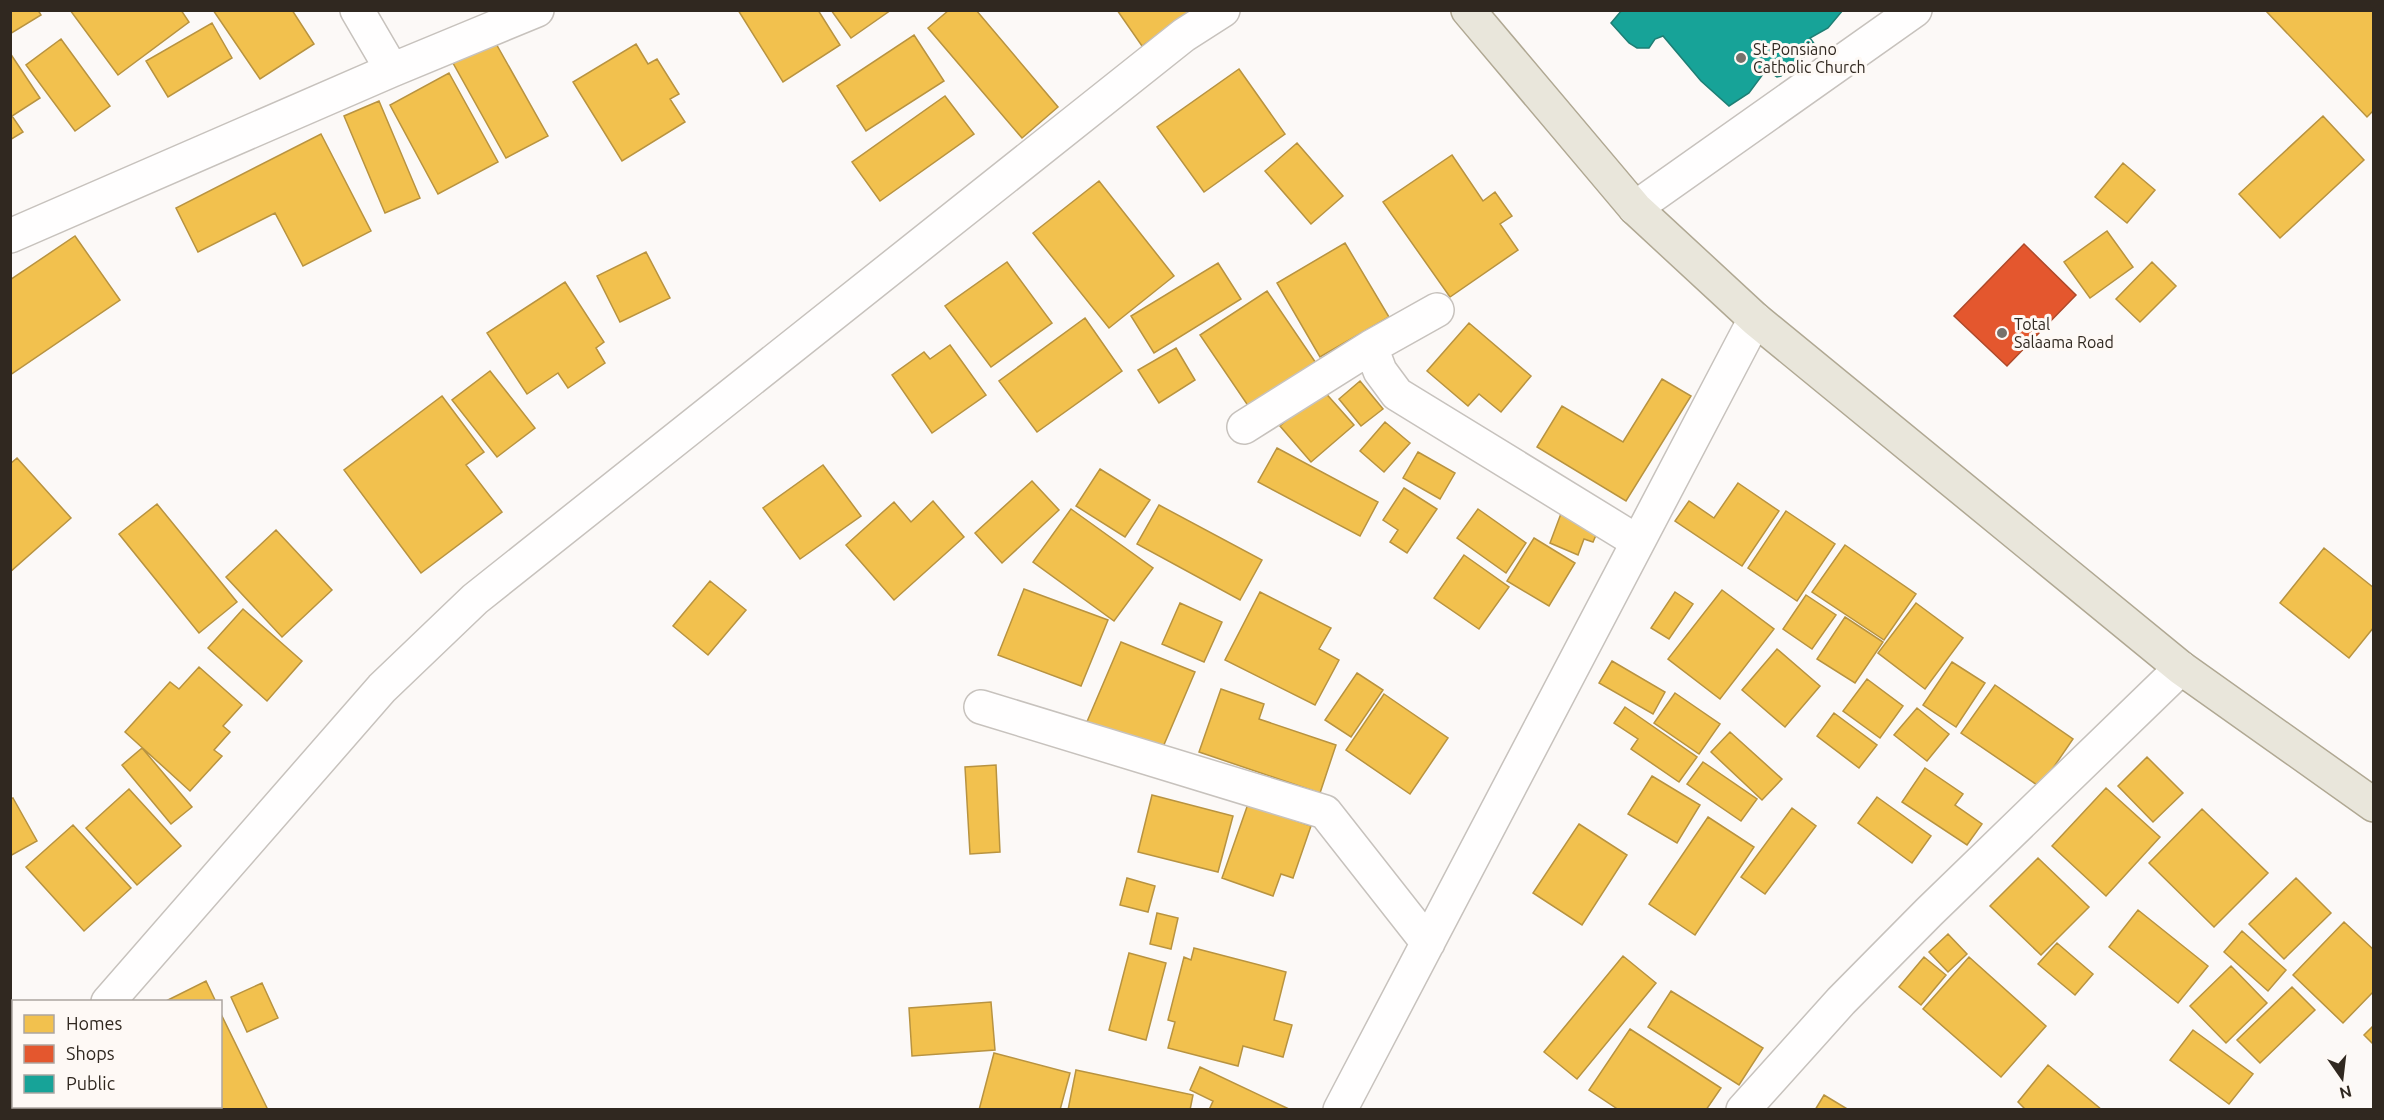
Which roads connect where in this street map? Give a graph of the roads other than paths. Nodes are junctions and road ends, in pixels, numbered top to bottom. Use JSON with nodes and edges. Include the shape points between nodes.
{"nodes":[{"id":1,"x":357,"y":10,"type":"edge"},
{"id":2,"x":537,"y":10,"type":"edge"},
{"id":3,"x":1223,"y":10,"type":"edge"},
{"id":4,"x":1468,"y":10,"type":"edge"},
{"id":5,"x":1915,"y":10,"type":"edge"},
{"id":6,"x":392,"y":70,"type":"junction"},
{"id":7,"x":1635,"y":208,"type":"junction"},
{"id":8,"x":10,"y":236,"type":"edge"},
{"id":9,"x":1437,"y":310,"type":"dead end"},
{"id":10,"x":1755,"y":319,"type":"junction"},
{"id":11,"x":1371,"y":347,"type":"junction"},
{"id":12,"x":1244,"y":427,"type":"dead end"},
{"id":13,"x":1638,"y":542,"type":"junction"},
{"id":14,"x":2181,"y":668,"type":"junction"},
{"id":15,"x":981,"y":707,"type":"dead end"},
{"id":16,"x":2373,"y":805,"type":"edge"},
{"id":17,"x":1428,"y":943,"type":"junction"},
{"id":18,"x":110,"y":1000,"type":"edge"},
{"id":19,"x":1340,"y":1110,"type":"edge"},
{"id":20,"x":1743,"y":1110,"type":"edge"}],
"edges":[{"from":1,"to":6,"type":"street"},
{"from":2,"to":6,"type":"street"},
{"from":3,"to":18,"type":"street","via":[[1175,43],[475,599],[382,687]]},
{"from":4,"to":7,"type":"main road"},
{"from":5,"to":7,"type":"street"},
{"from":6,"to":8,"type":"street"},
{"from":7,"to":10,"type":"main road"},
{"from":9,"to":11,"type":"street"},
{"from":10,"to":13,"type":"street"},
{"from":10,"to":14,"type":"main road"},
{"from":11,"to":12,"type":"street"},
{"from":11,"to":13,"type":"street","via":[[1380,371],[1397,394]]},
{"from":13,"to":17,"type":"street"},
{"from":14,"to":16,"type":"main road"},
{"from":14,"to":20,"type":"street","via":[[1929,912],[1841,1001]]},
{"from":15,"to":17,"type":"street","via":[[1325,812]]},
{"from":17,"to":19,"type":"street"}]}
